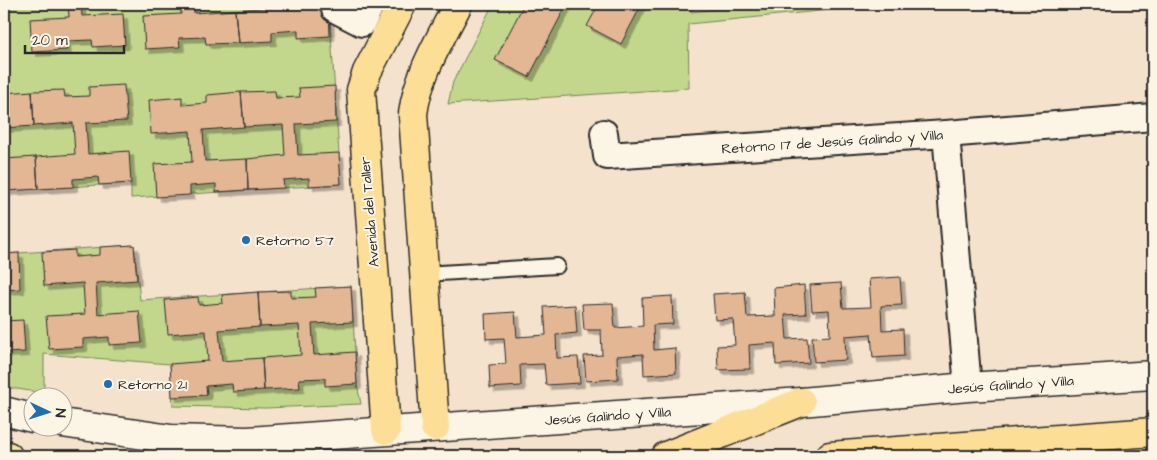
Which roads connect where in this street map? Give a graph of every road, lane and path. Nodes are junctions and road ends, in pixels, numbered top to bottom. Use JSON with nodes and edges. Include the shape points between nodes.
{"nodes":[{"id":1,"x":335,"y":4,"type":"edge"},
{"id":2,"x":371,"y":4,"type":"edge"},
{"id":3,"x":402,"y":4,"type":"edge"},
{"id":4,"x":458,"y":4,"type":"edge"},
{"id":5,"x":1153,"y":117,"type":"edge"},
{"id":6,"x":604,"y":132,"type":"dead end"},
{"id":7,"x":946,"y":134,"type":"junction"},
{"id":8,"x":557,"y":266,"type":"dead end"},
{"id":9,"x":423,"y":274,"type":"junction"},
{"id":10,"x":1153,"y":375,"type":"edge"},
{"id":11,"x":968,"y":387,"type":"junction"},
{"id":12,"x":801,"y":402,"type":"junction"},
{"id":13,"x":4,"y":411,"type":"edge"},
{"id":14,"x":22,"y":416,"type":"edge"},
{"id":15,"x":72,"y":424,"type":"edge"},
{"id":16,"x":435,"y":427,"type":"junction"},
{"id":17,"x":386,"y":430,"type":"junction"},
{"id":18,"x":1153,"y":432,"type":"edge"},
{"id":19,"x":4,"y":455,"type":"edge"},
{"id":20,"x":8,"y":456,"type":"edge"},
{"id":21,"x":666,"y":456,"type":"edge"},
{"id":22,"x":830,"y":456,"type":"edge"}],
"edges":[{"from":1,"to":2,"type":"street","via":[[335,9],[362,23]]},
{"from":3,"to":17,"type":"main road","name":"Avenida del Taller","via":[[361,90]]},
{"from":4,"to":9,"type":"main road","via":[[421,78],[413,114]]},
{"from":5,"to":7,"type":"street"},
{"from":6,"to":7,"type":"street","name":"Retorno 17 de Jesús Galindo y Villa","via":[[607,156]]},
{"from":7,"to":11,"type":"street","name":"Retorno 17 de Jesús Galindo y Villa"},
{"from":8,"to":9,"type":"lane"},
{"from":9,"to":16,"type":"main road"},
{"from":10,"to":11,"type":"main road","name":"Jesús Galindo y Villa"},
{"from":11,"to":12,"type":"main road","name":"Jesús Galindo y Villa"},
{"from":12,"to":16,"type":"main road","name":"Jesús Galindo y Villa"},
{"from":12,"to":21,"type":"main road"},
{"from":13,"to":14,"type":"main road"},
{"from":15,"to":17,"type":"main road","name":"Jesús Galindo y Villa","via":[[162,438],[247,441]]},
{"from":16,"to":17,"type":"main road","name":"Jesús Galindo y Villa"},
{"from":18,"to":22,"type":"main road"},
{"from":19,"to":20,"type":"main road"}]}
